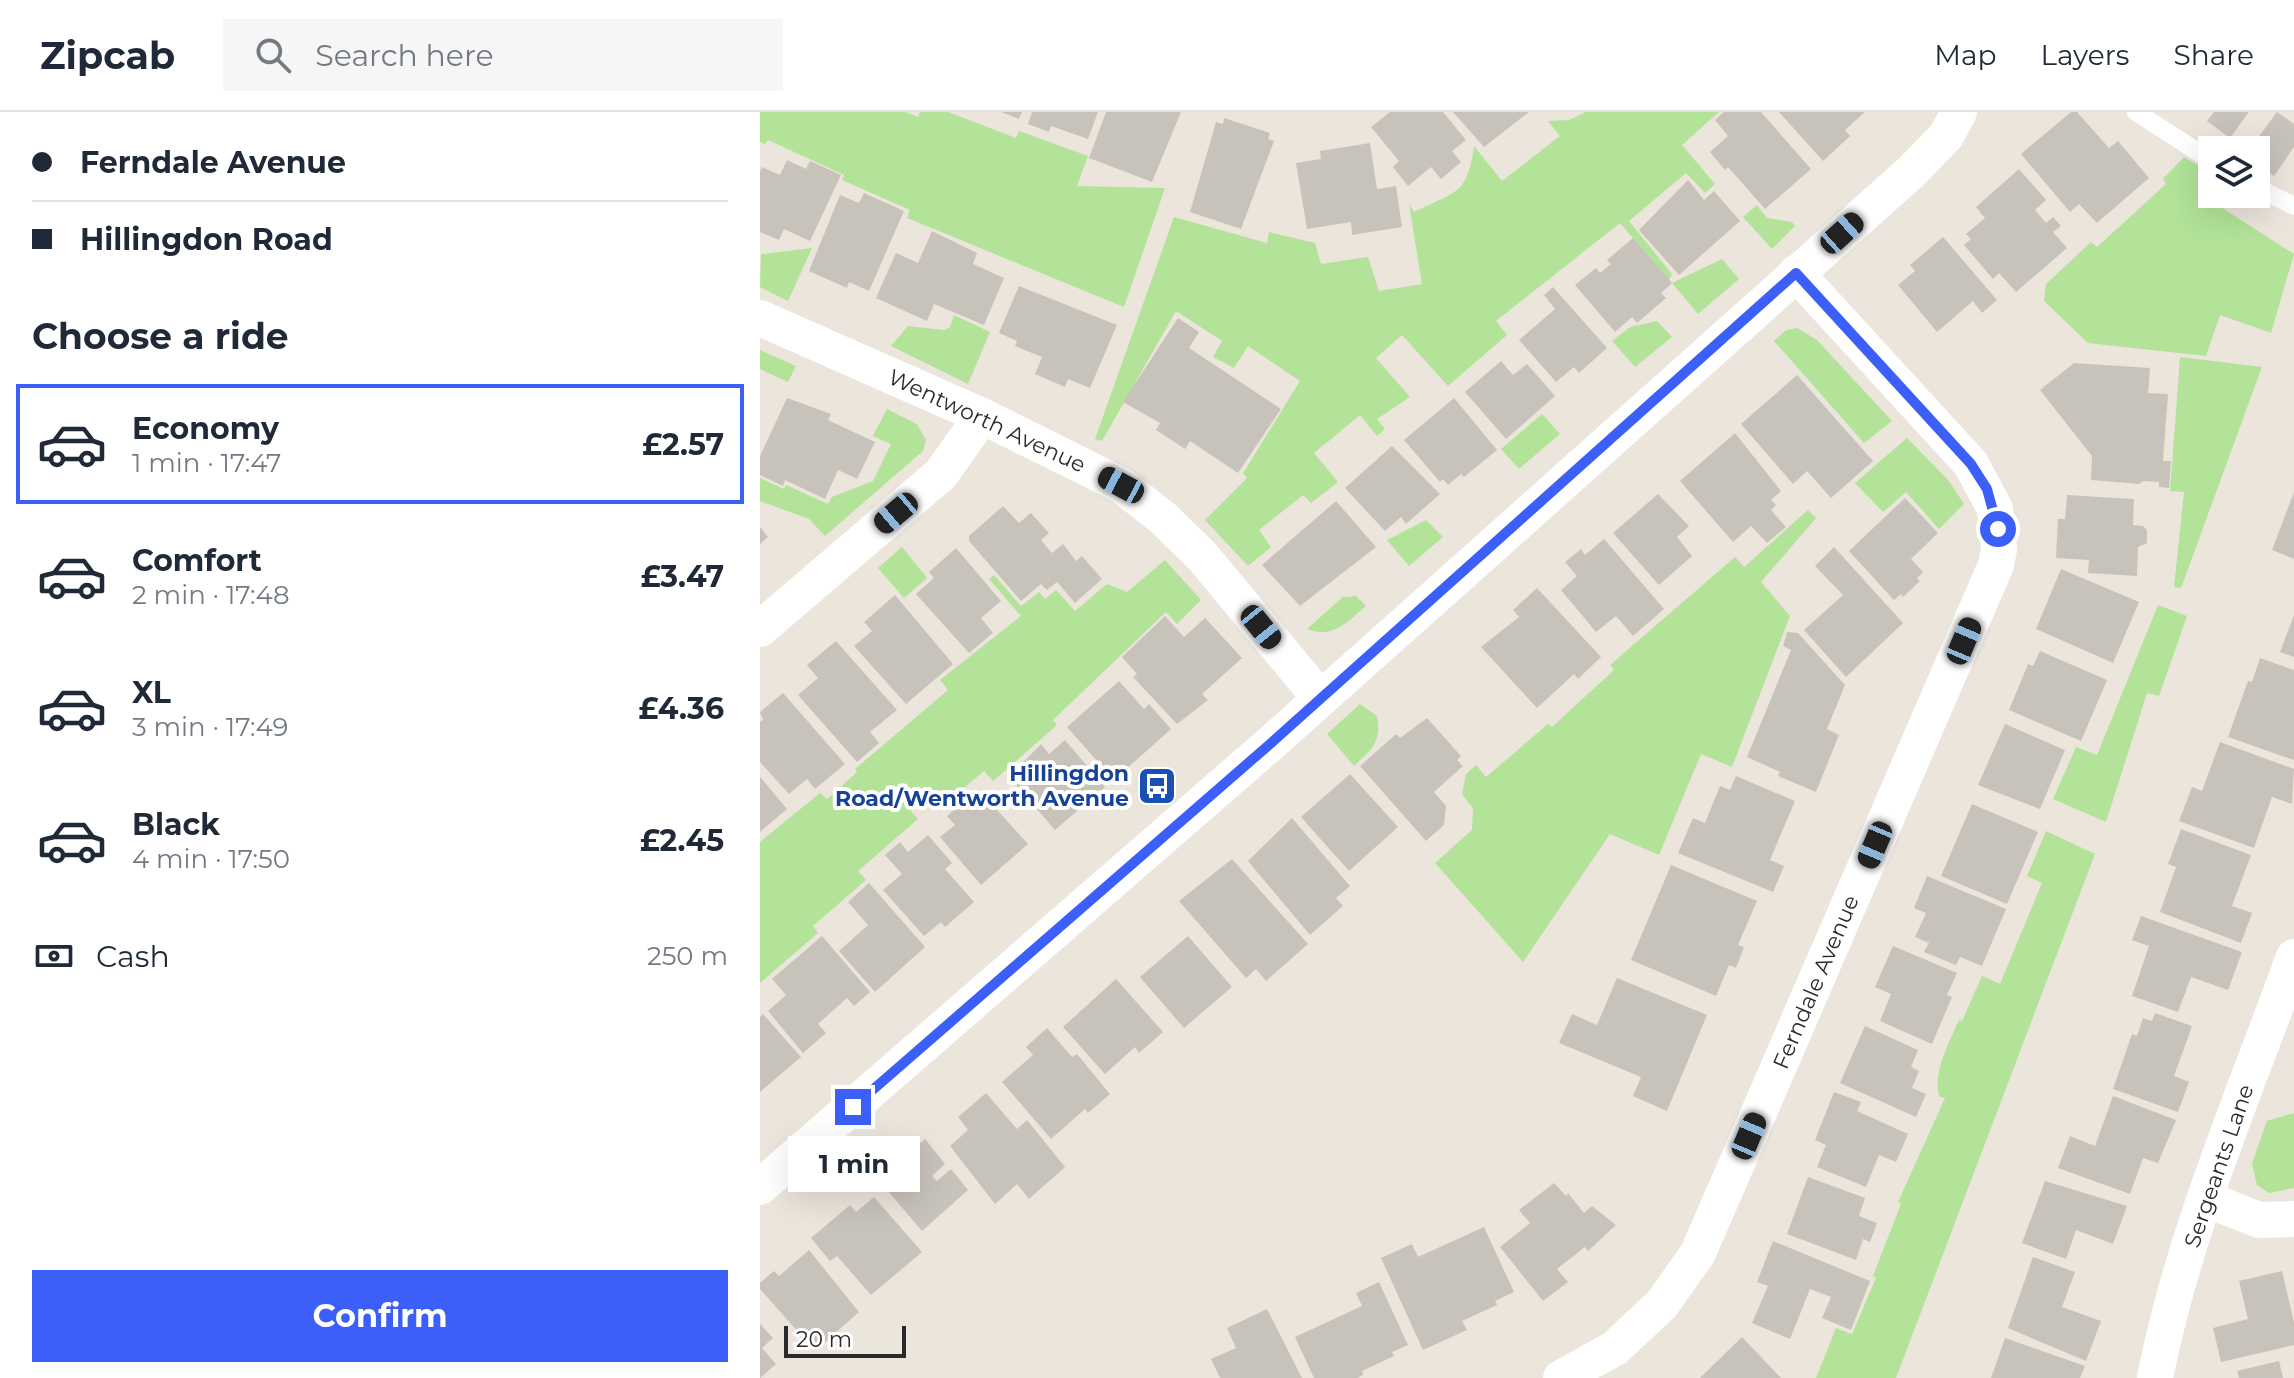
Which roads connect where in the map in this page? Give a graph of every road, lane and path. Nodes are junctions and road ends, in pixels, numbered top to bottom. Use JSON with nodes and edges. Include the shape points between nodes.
{"nodes":[{"id":1,"x":1959,"y":112,"type":"edge"},
{"id":2,"x":2136,"y":112,"type":"edge"},
{"id":3,"x":2198,"y":152,"type":"edge"},
{"id":4,"x":2270,"y":194,"type":"edge"},
{"id":5,"x":2294,"y":206,"type":"edge"},
{"id":6,"x":1796,"y":273,"type":"junction"},
{"id":7,"x":760,"y":318,"type":"edge"},
{"id":8,"x":982,"y":416,"type":"junction"},
{"id":9,"x":760,"y":629,"type":"edge"},
{"id":10,"x":1320,"y":698,"type":"junction"},
{"id":11,"x":2294,"y":957,"type":"edge"},
{"id":12,"x":760,"y":1187,"type":"edge"},
{"id":13,"x":2206,"y":1199,"type":"junction"},
{"id":14,"x":2294,"y":1219,"type":"edge"},
{"id":15,"x":1561,"y":1378,"type":"edge"},
{"id":16,"x":2155,"y":1378,"type":"edge"}],
"edges":[{"from":1,"to":6,"type":"street","via":[[1946,136],[1911,172]]},
{"from":2,"to":3,"type":"lane"},
{"from":4,"to":5,"type":"lane"},
{"from":6,"to":10,"type":"street"},
{"from":6,"to":15,"type":"street","name":"Ferndale Avenue","via":[[1971,464],[1995,509],[1996,565],[1698,1253],[1662,1304],[1615,1348]]},
{"from":7,"to":8,"type":"street","name":"Wentworth Avenue"},
{"from":8,"to":9,"type":"street","via":[[941,474]]},
{"from":8,"to":10,"type":"street","name":"Wentworth Avenue","via":[[1101,474],[1143,501],[1202,556]]},
{"from":10,"to":12,"type":"street"},
{"from":11,"to":13,"type":"street","name":"Sergeants Lane"},
{"from":13,"to":14,"type":"street","via":[[2259,1220]]},
{"from":13,"to":16,"type":"street","name":"Sergeants Lane","via":[[2165,1325]]}]}
